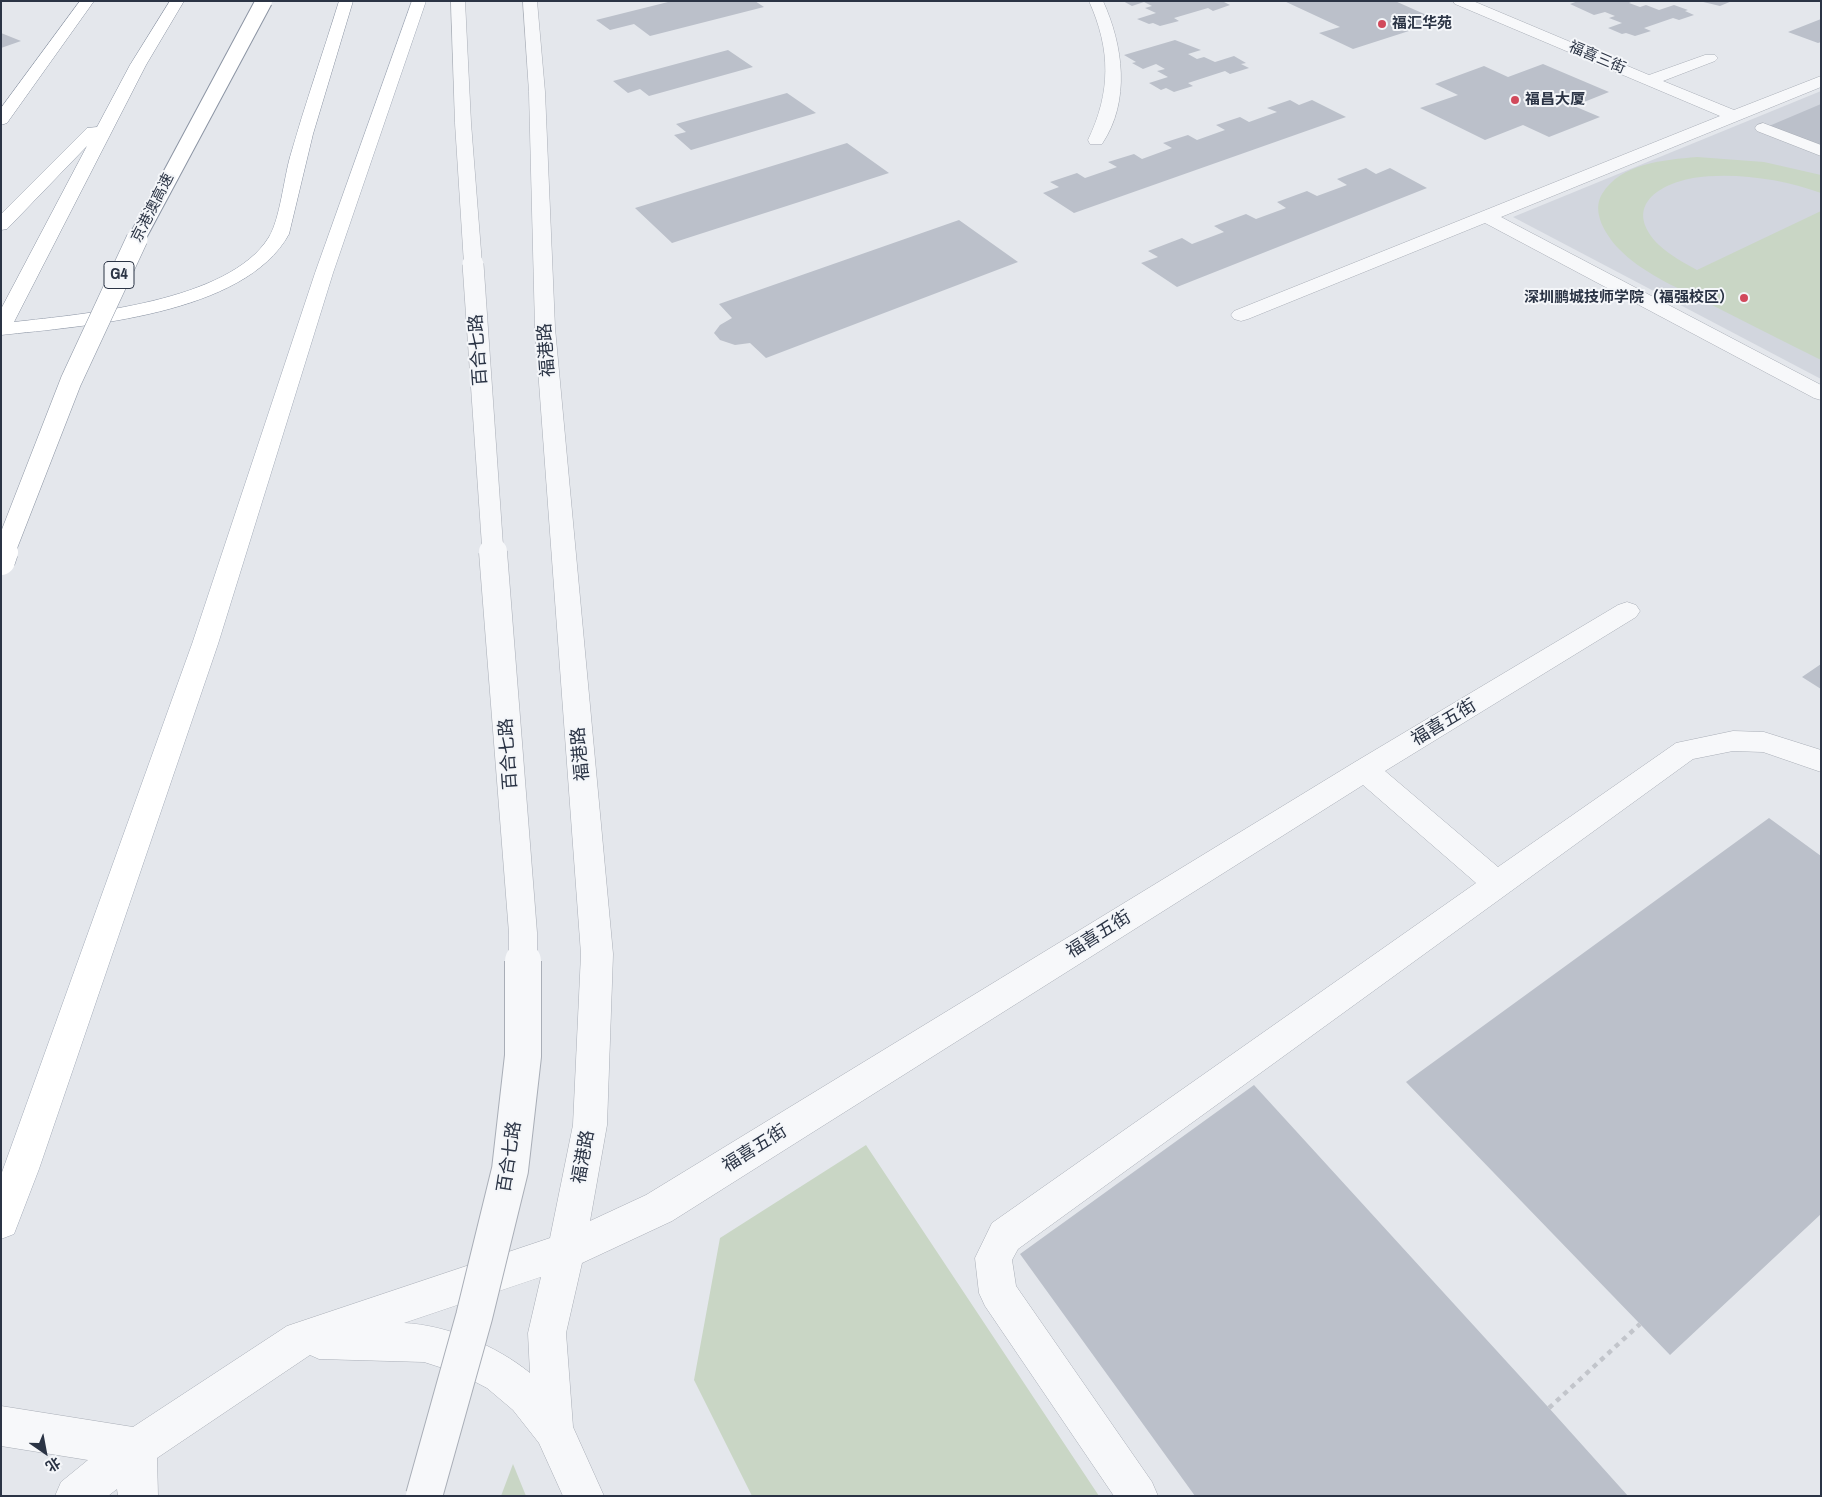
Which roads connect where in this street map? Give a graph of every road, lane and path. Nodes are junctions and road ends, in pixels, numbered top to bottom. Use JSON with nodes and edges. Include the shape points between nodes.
{"nodes":[{"id":1,"x":87,"y":1,"type":"edge"},
{"id":2,"x":177,"y":1,"type":"edge"},
{"id":3,"x":264,"y":1,"type":"edge"},
{"id":4,"x":346,"y":1,"type":"edge"},
{"id":5,"x":419,"y":1,"type":"edge"},
{"id":6,"x":458,"y":1,"type":"edge"},
{"id":7,"x":530,"y":1,"type":"edge"},
{"id":8,"x":1096,"y":1,"type":"edge"},
{"id":9,"x":1460,"y":1,"type":"edge"},
{"id":10,"x":148,"y":19,"type":"dead end"},
{"id":11,"x":1710,"y":58,"type":"dead end"},
{"id":12,"x":138,"y":64,"type":"junction"},
{"id":13,"x":1650,"y":80,"type":"junction"},
{"id":14,"x":1821,"y":81,"type":"edge"},
{"id":15,"x":114,"y":111,"type":"junction"},
{"id":16,"x":1734,"y":116,"type":"junction"},
{"id":17,"x":1,"y":120,"type":"edge"},
{"id":18,"x":1763,"y":128,"type":"dead end"},
{"id":19,"x":1096,"y":140,"type":"dead end"},
{"id":20,"x":1821,"y":151,"type":"edge"},
{"id":21,"x":1486,"y":216,"type":"junction"},
{"id":22,"x":1,"y":225,"type":"edge"},
{"id":23,"x":1241,"y":315,"type":"dead end"},
{"id":24,"x":1,"y":328,"type":"edge"},
{"id":25,"x":1821,"y":394,"type":"edge"},
{"id":26,"x":1,"y":562,"type":"edge"},
{"id":27,"x":1627,"y":611,"type":"dead end"},
{"id":28,"x":1821,"y":761,"type":"edge"},
{"id":29,"x":1366,"y":770,"type":"junction"},
{"id":30,"x":1497,"y":884,"type":"junction"},
{"id":31,"x":1,"y":1221,"type":"edge"},
{"id":32,"x":566,"y":1251,"type":"junction"},
{"id":33,"x":1640,"y":1324,"type":"dead end"},
{"id":34,"x":300,"y":1339,"type":"junction"},
{"id":35,"x":1549,"y":1408,"type":"dead end"},
{"id":36,"x":1,"y":1426,"type":"edge"},
{"id":37,"x":553,"y":1429,"type":"junction"},
{"id":38,"x":138,"y":1448,"type":"junction"},
{"id":39,"x":75,"y":1496,"type":"edge"},
{"id":40,"x":138,"y":1496,"type":"edge"},
{"id":41,"x":424,"y":1496,"type":"edge"},
{"id":42,"x":584,"y":1496,"type":"edge"},
{"id":43,"x":1138,"y":1496,"type":"edge"}],
"edges":[{"from":1,"to":17,"type":"main road"},
{"from":2,"to":12,"type":"main road"},
{"from":3,"to":26,"type":"main road","name":"京港澳高速","number":"G4","bridge":true,"via":[[119,275],[75,373]]},
{"from":4,"to":24,"type":"main road","via":[[292,180],[286,219],[265,255],[232,278],[168,304],[119,315]]},
{"from":5,"to":31,"type":"main road","via":[[318,292],[205,644]]},
{"from":6,"to":41,"type":"street","name":"百合七路","bridge":true,"via":[[486,462],[523,933],[523,1056],[510,1170],[474,1317]]},
{"from":7,"to":32,"type":"street","name":"福港路","via":[[537,92],[545,328],[597,954],[590,1125]]},
{"from":8,"to":19,"type":"street","via":[[1110,33],[1114,70],[1106,123]]},
{"from":9,"to":13,"type":"street","name":"福喜三街"},
{"from":10,"to":12,"type":"main road"},
{"from":11,"to":13,"type":"street"},
{"from":12,"to":15,"type":"main road"},
{"from":13,"to":16,"type":"street","name":"福喜三街"},
{"from":14,"to":16,"type":"street"},
{"from":15,"to":22,"type":"main road"},
{"from":15,"to":24,"type":"main road"},
{"from":16,"to":21,"type":"street"},
{"from":18,"to":20,"type":"street"},
{"from":21,"to":23,"type":"street"},
{"from":21,"to":25,"type":"street"},
{"from":27,"to":29,"type":"street","name":"福喜五街"},
{"from":28,"to":30,"type":"street","via":[[1764,742],[1733,741],[1686,750]]},
{"from":29,"to":30,"type":"street"},
{"from":29,"to":32,"type":"street","name":"福喜五街","via":[[660,1208]]},
{"from":30,"to":43,"type":"street","via":[[1006,1236],[994,1258],[998,1293]]},
{"from":32,"to":34,"type":"street","name":"福喜五街"},
{"from":32,"to":37,"type":"street","name":"福港路","via":[[547,1333]]},
{"from":33,"to":35,"type":"path"},
{"from":34,"to":37,"type":"street","via":[[424,1343],[464,1356],[501,1374],[527,1396]]},
{"from":34,"to":38,"type":"street","name":"福喜五街"},
{"from":36,"to":38,"type":"street"},
{"from":37,"to":42,"type":"street","name":"福港路"},
{"from":38,"to":39,"type":"street","name":"福喜五街"},
{"from":38,"to":40,"type":"street"}]}
